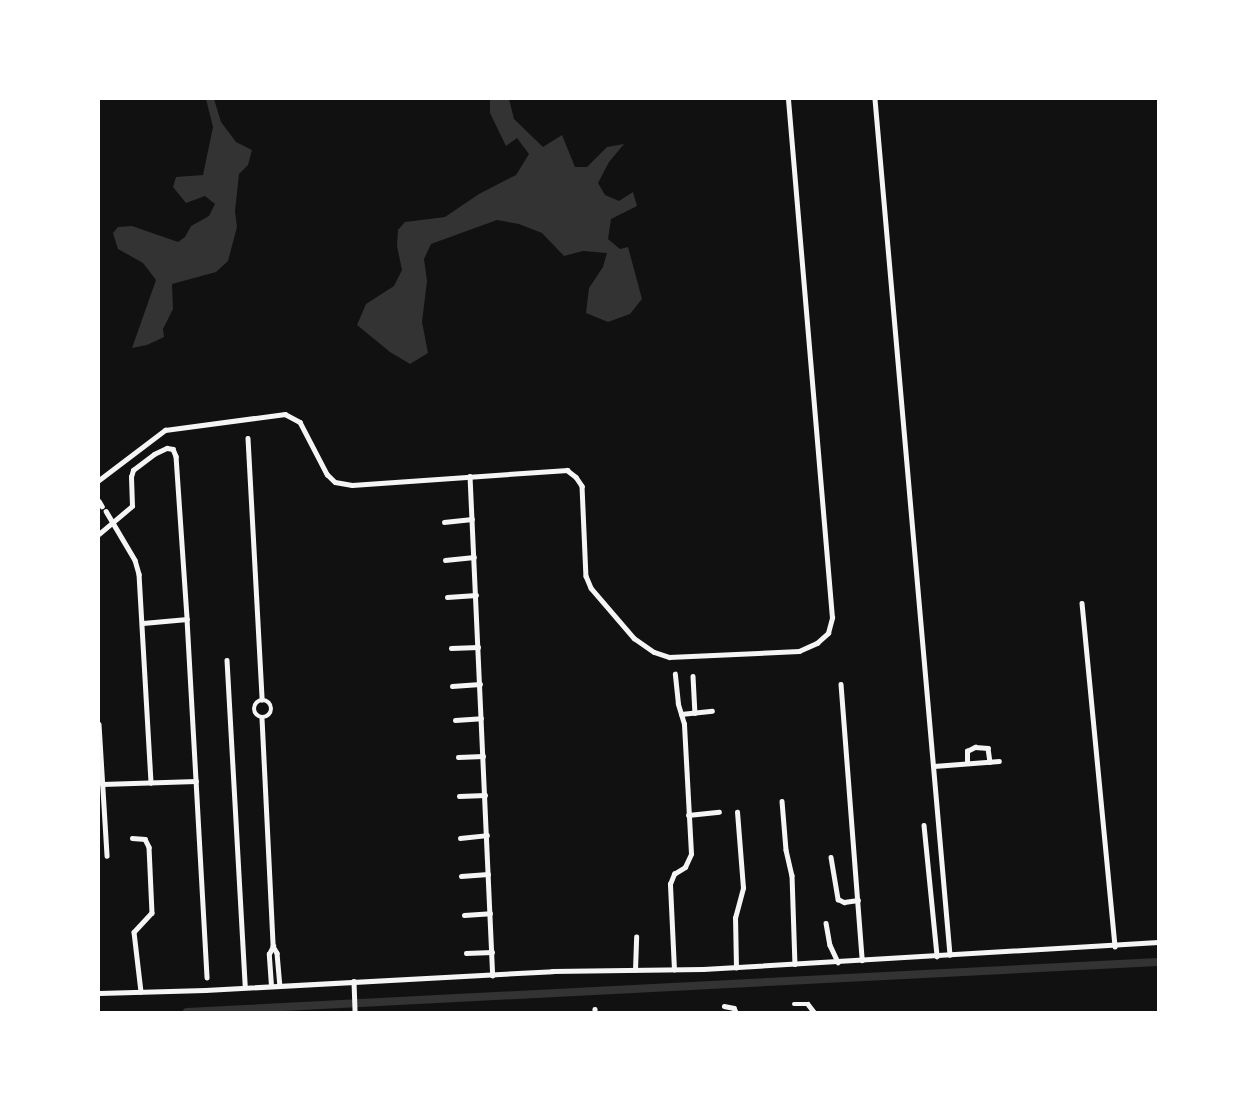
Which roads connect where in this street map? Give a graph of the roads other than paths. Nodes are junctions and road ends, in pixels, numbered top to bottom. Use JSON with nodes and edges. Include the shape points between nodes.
{"nodes":[{"id":1,"x":788,"y":99,"type":"edge"},
{"id":2,"x":875,"y":99,"type":"edge"},
{"id":3,"x":248,"y":438,"type":"dead end"},
{"id":4,"x":471,"y":476,"type":"junction"},
{"id":5,"x":99,"y":480,"type":"edge"},
{"id":6,"x":106,"y":512,"type":"dead end"},
{"id":7,"x":472,"y":519,"type":"junction"},
{"id":8,"x":444,"y":522,"type":"dead end"},
{"id":9,"x":112,"y":524,"type":"junction"},
{"id":10,"x":99,"y":534,"type":"edge"},
{"id":11,"x":474,"y":557,"type":"junction"},
{"id":12,"x":445,"y":560,"type":"dead end"},
{"id":13,"x":476,"y":595,"type":"junction"},
{"id":14,"x":447,"y":597,"type":"dead end"},
{"id":15,"x":1082,"y":603,"type":"dead end"},
{"id":16,"x":187,"y":619,"type":"junction"},
{"id":17,"x":143,"y":622,"type":"junction"},
{"id":18,"x":478,"y":647,"type":"junction"},
{"id":19,"x":451,"y":648,"type":"dead end"},
{"id":20,"x":227,"y":660,"type":"dead end"},
{"id":21,"x":675,"y":674,"type":"dead end"},
{"id":22,"x":693,"y":676,"type":"dead end"},
{"id":23,"x":480,"y":684,"type":"junction"},
{"id":24,"x":841,"y":684,"type":"dead end"},
{"id":25,"x":452,"y":686,"type":"dead end"},
{"id":26,"x":262,"y":700,"type":"junction"},
{"id":27,"x":712,"y":711,"type":"dead end"},
{"id":28,"x":695,"y":713,"type":"junction"},
{"id":29,"x":681,"y":714,"type":"junction"},
{"id":30,"x":262,"y":718,"type":"junction"},
{"id":31,"x":481,"y":718,"type":"junction"},
{"id":32,"x":455,"y":720,"type":"dead end"},
{"id":33,"x":99,"y":724,"type":"edge"},
{"id":34,"x":483,"y":756,"type":"junction"},
{"id":35,"x":458,"y":757,"type":"dead end"},
{"id":36,"x":999,"y":761,"type":"dead end"},
{"id":37,"x":990,"y":762,"type":"junction"},
{"id":38,"x":967,"y":764,"type":"junction"},
{"id":39,"x":934,"y":766,"type":"junction"},
{"id":40,"x":196,"y":781,"type":"junction"},
{"id":41,"x":151,"y":783,"type":"junction"},
{"id":42,"x":102,"y":784,"type":"junction"},
{"id":43,"x":485,"y":795,"type":"junction"},
{"id":44,"x":459,"y":796,"type":"dead end"},
{"id":45,"x":782,"y":801,"type":"dead end"},
{"id":46,"x":719,"y":812,"type":"dead end"},
{"id":47,"x":736,"y":812,"type":"dead end"},
{"id":48,"x":688,"y":815,"type":"junction"},
{"id":49,"x":924,"y":825,"type":"dead end"},
{"id":50,"x":486,"y":835,"type":"junction"},
{"id":51,"x":132,"y":838,"type":"dead end"},
{"id":52,"x":459,"y":838,"type":"dead end"},
{"id":53,"x":107,"y":856,"type":"dead end"},
{"id":54,"x":831,"y":857,"type":"dead end"},
{"id":55,"x":488,"y":874,"type":"junction"},
{"id":56,"x":461,"y":876,"type":"dead end"},
{"id":57,"x":858,"y":900,"type":"junction"},
{"id":58,"x":490,"y":913,"type":"junction"},
{"id":59,"x":464,"y":915,"type":"dead end"},
{"id":60,"x":826,"y":923,"type":"dead end"},
{"id":61,"x":636,"y":937,"type":"dead end"},
{"id":62,"x":1158,"y":942,"type":"edge"},
{"id":63,"x":273,"y":946,"type":"junction"},
{"id":64,"x":1115,"y":946,"type":"junction"},
{"id":65,"x":492,"y":952,"type":"junction"},
{"id":66,"x":466,"y":953,"type":"dead end"},
{"id":67,"x":950,"y":955,"type":"junction"},
{"id":68,"x":937,"y":956,"type":"junction"},
{"id":69,"x":862,"y":960,"type":"junction"},
{"id":70,"x":838,"y":962,"type":"junction"},
{"id":71,"x":795,"y":964,"type":"junction"},
{"id":72,"x":736,"y":968,"type":"junction"},
{"id":73,"x":635,"y":970,"type":"junction"},
{"id":74,"x":674,"y":970,"type":"junction"},
{"id":75,"x":493,"y":975,"type":"junction"},
{"id":76,"x":207,"y":976,"type":"dead end"},
{"id":77,"x":354,"y":981,"type":"junction"},
{"id":78,"x":271,"y":986,"type":"junction"},
{"id":79,"x":280,"y":986,"type":"junction"},
{"id":80,"x":245,"y":987,"type":"junction"},
{"id":81,"x":141,"y":992,"type":"junction"},
{"id":82,"x":99,"y":993,"type":"edge"},
{"id":83,"x":794,"y":1005,"type":"dead end"},
{"id":84,"x":724,"y":1006,"type":"dead end"},
{"id":85,"x":355,"y":1012,"type":"edge"},
{"id":86,"x":736,"y":1012,"type":"edge"},
{"id":87,"x":814,"y":1012,"type":"edge"}],
"edges":[{"from":1,"to":4,"type":"street","via":[[832,618],[828,633],[800,651],[669,657],[654,652],[634,638],[591,588],[585,567],[582,486],[576,477],[567,470]]},
{"from":2,"to":39,"type":"street"},
{"from":3,"to":26,"type":"street"},
{"from":4,"to":5,"type":"street","via":[[352,485],[335,482],[300,422],[285,414],[165,430]]},
{"from":4,"to":7,"type":"street"},
{"from":6,"to":9,"type":"street"},
{"from":7,"to":8,"type":"street"},
{"from":7,"to":11,"type":"street"},
{"from":9,"to":10,"type":"street"},
{"from":9,"to":16,"type":"street","via":[[132,506],[133,470],[154,454],[173,449]]},
{"from":9,"to":17,"type":"street","via":[[137,566]]},
{"from":11,"to":12,"type":"street"},
{"from":11,"to":13,"type":"street"},
{"from":13,"to":14,"type":"street"},
{"from":13,"to":18,"type":"street"},
{"from":15,"to":64,"type":"street"},
{"from":16,"to":17,"type":"street"},
{"from":16,"to":40,"type":"street"},
{"from":17,"to":41,"type":"street"},
{"from":18,"to":19,"type":"street"},
{"from":18,"to":23,"type":"street"},
{"from":20,"to":80,"type":"street"},
{"from":21,"to":29,"type":"street"},
{"from":22,"to":28,"type":"street"},
{"from":23,"to":25,"type":"street"},
{"from":23,"to":31,"type":"street"},
{"from":24,"to":57,"type":"street"},
{"from":26,"to":30,"type":"street","via":[[254,707],[255,715]]},
{"from":26,"to":30,"type":"street","via":[[269,702],[272,709],[269,716]]},
{"from":27,"to":28,"type":"street"},
{"from":28,"to":29,"type":"street"},
{"from":29,"to":48,"type":"street"},
{"from":30,"to":63,"type":"street"},
{"from":31,"to":32,"type":"street"},
{"from":31,"to":34,"type":"street"},
{"from":33,"to":42,"type":"street"},
{"from":34,"to":35,"type":"street"},
{"from":34,"to":43,"type":"street"},
{"from":36,"to":37,"type":"street"},
{"from":37,"to":38,"type":"street"},
{"from":37,"to":38,"type":"street","via":[[988,748],[975,747],[967,751]]},
{"from":38,"to":39,"type":"street"},
{"from":39,"to":67,"type":"street"},
{"from":40,"to":41,"type":"street"},
{"from":40,"to":76,"type":"street"},
{"from":41,"to":42,"type":"street"},
{"from":42,"to":53,"type":"street"},
{"from":43,"to":44,"type":"street"},
{"from":43,"to":50,"type":"street"},
{"from":45,"to":71,"type":"street","via":[[792,875]]},
{"from":46,"to":48,"type":"street"},
{"from":47,"to":72,"type":"street","via":[[743,888],[735,918]]},
{"from":48,"to":74,"type":"street","via":[[690,860],[674,874],[669,891]]},
{"from":49,"to":68,"type":"street"},
{"from":50,"to":52,"type":"street"},
{"from":50,"to":55,"type":"street"},
{"from":51,"to":81,"type":"street","via":[[145,839],[149,847],[152,913],[134,932]]},
{"from":54,"to":57,"type":"street","via":[[838,899]]},
{"from":55,"to":56,"type":"street"},
{"from":55,"to":58,"type":"street"},
{"from":57,"to":69,"type":"street"},
{"from":58,"to":59,"type":"street"},
{"from":58,"to":65,"type":"street"},
{"from":60,"to":70,"type":"street"},
{"from":61,"to":73,"type":"street"},
{"from":62,"to":64,"type":"street"},
{"from":63,"to":78,"type":"street","via":[[269,954]]},
{"from":63,"to":79,"type":"street"},
{"from":64,"to":67,"type":"street"},
{"from":65,"to":66,"type":"street"},
{"from":65,"to":75,"type":"street"},
{"from":67,"to":68,"type":"street"},
{"from":68,"to":69,"type":"street"},
{"from":69,"to":70,"type":"street"},
{"from":70,"to":71,"type":"street"},
{"from":71,"to":72,"type":"street"},
{"from":72,"to":74,"type":"street"},
{"from":73,"to":74,"type":"street"},
{"from":73,"to":75,"type":"street"},
{"from":75,"to":77,"type":"street"},
{"from":77,"to":79,"type":"street"},
{"from":77,"to":85,"type":"street"},
{"from":78,"to":79,"type":"street"},
{"from":78,"to":80,"type":"street"},
{"from":80,"to":81,"type":"street"},
{"from":81,"to":82,"type":"street"},
{"from":83,"to":87,"type":"street","via":[[808,1004]]},
{"from":84,"to":86,"type":"street"}]}
